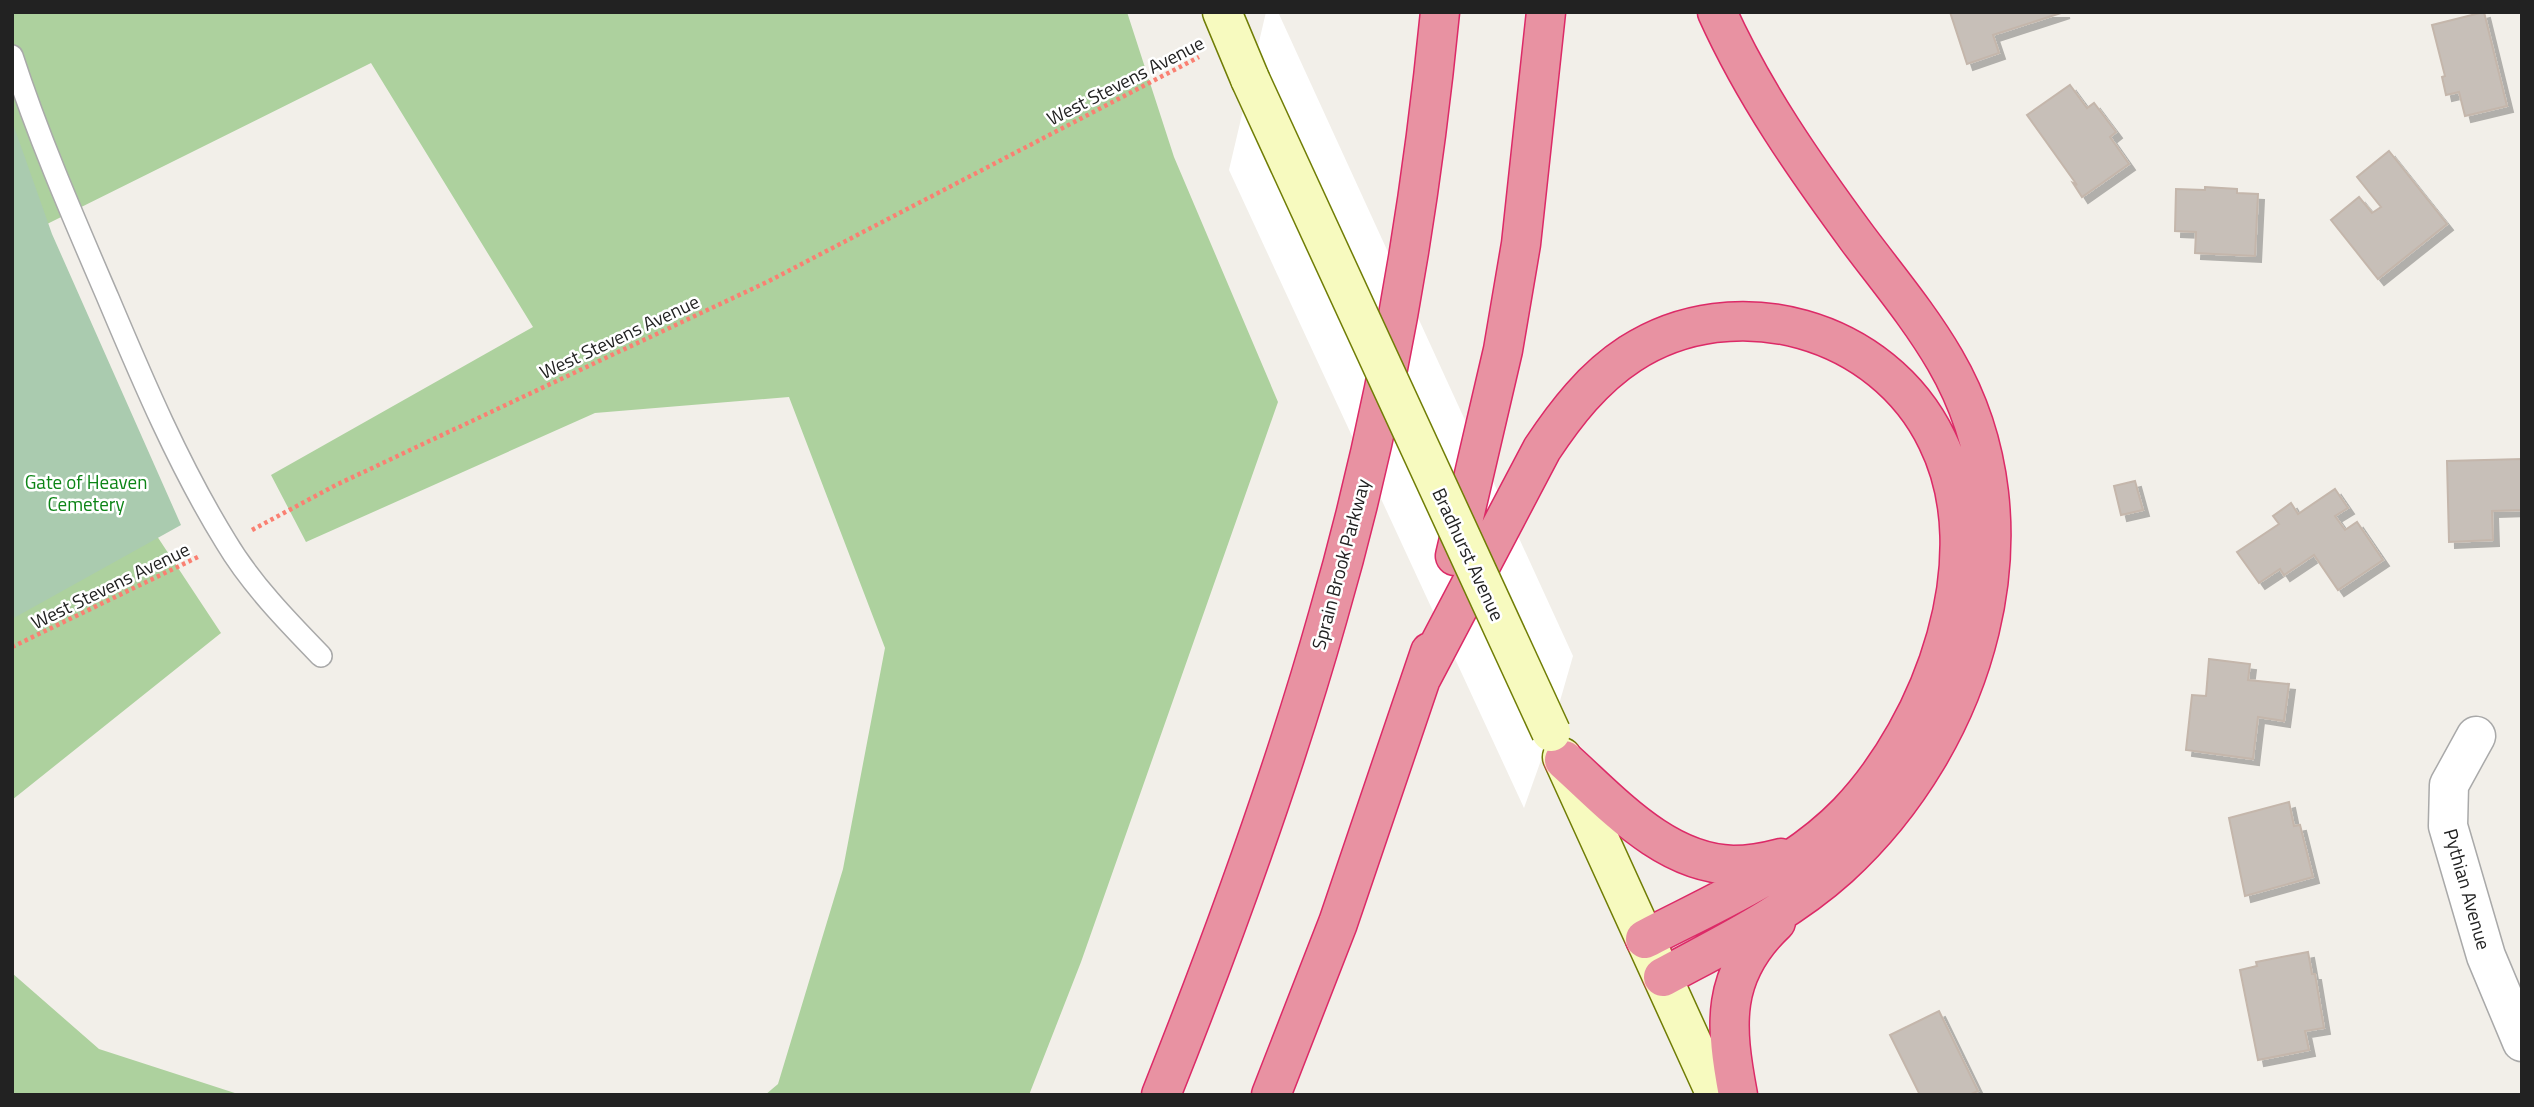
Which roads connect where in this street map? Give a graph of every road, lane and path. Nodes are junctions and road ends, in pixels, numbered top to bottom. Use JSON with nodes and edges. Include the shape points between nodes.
{"nodes":[{"id":1,"x":1440,"y":12,"type":"edge"},
{"id":2,"x":1546,"y":12,"type":"edge"},
{"id":3,"x":1717,"y":12,"type":"edge"},
{"id":4,"x":1228,"y":26,"type":"edge"},
{"id":5,"x":12,"y":57,"type":"edge"},
{"id":6,"x":226,"y":543,"type":"junction"},
{"id":7,"x":12,"y":648,"type":"edge"},
{"id":8,"x":321,"y":656,"type":"dead end"},
{"id":9,"x":1422,"y":677,"type":"junction"},
{"id":10,"x":2476,"y":736,"type":"dead end"},
{"id":11,"x":1558,"y":746,"type":"junction"},
{"id":12,"x":1817,"y":840,"type":"junction"},
{"id":13,"x":1806,"y":894,"type":"junction"},
{"id":14,"x":1645,"y":939,"type":"junction"},
{"id":15,"x":1663,"y":977,"type":"junction"},
{"id":16,"x":2522,"y":1042,"type":"edge"},
{"id":17,"x":1161,"y":1095,"type":"edge"},
{"id":18,"x":1271,"y":1095,"type":"edge"},
{"id":19,"x":1716,"y":1095,"type":"edge"},
{"id":20,"x":1738,"y":1095,"type":"edge"}],
"edges":[{"from":1,"to":17,"type":"highway","name":"Sprain Brook Parkway","via":[[1404,281],[1361,488],[1329,614],[1250,862]]},
{"from":2,"to":9,"type":"highway","via":[[1521,244],[1503,350]]},
{"from":3,"to":13,"type":"highway","via":[[1782,131],[1946,361],[1961,390],[1982,455],[1991,521],[1990,566],[1980,629],[1958,700],[1941,735],[1898,804],[1869,838]]},
{"from":4,"to":6,"type":"path","name":"West Stevens Avenue","via":[[769,281],[336,485]]},
{"from":4,"to":11,"type":"main road","name":"Bradhurst Avenue","bridge":true},
{"from":5,"to":6,"type":"lane","via":[[122,330]]},
{"from":6,"to":7,"type":"path","name":"West Stevens Avenue"},
{"from":6,"to":8,"type":"lane","via":[[285,619]]},
{"from":9,"to":12,"type":"highway","via":[[1542,449],[1607,372],[1655,340],[1712,323],[1774,323],[1834,340],[1882,370],[1922,413],[1948,465],[1960,551],[1941,651],[1913,720],[1873,784]]},
{"from":9,"to":18,"type":"highway","via":[[1338,923]]},
{"from":10,"to":16,"type":"street","name":"Pythian Avenue","via":[[2448,785],[2448,826],[2486,956]]},
{"from":11,"to":12,"type":"highway","via":[[1642,828],[1693,857],[1735,865],[1761,863],[1783,858]]},
{"from":11,"to":14,"type":"main road","name":"Bradhurst Avenue"},
{"from":12,"to":14,"type":"highway","via":[[1751,884]]},
{"from":13,"to":15,"type":"highway"},
{"from":13,"to":20,"type":"highway","via":[[1755,945],[1738,975],[1728,1015]]},
{"from":14,"to":15,"type":"main road","name":"Bradhurst Avenue"},
{"from":15,"to":19,"type":"main road","name":"Bradhurst Avenue"}]}
